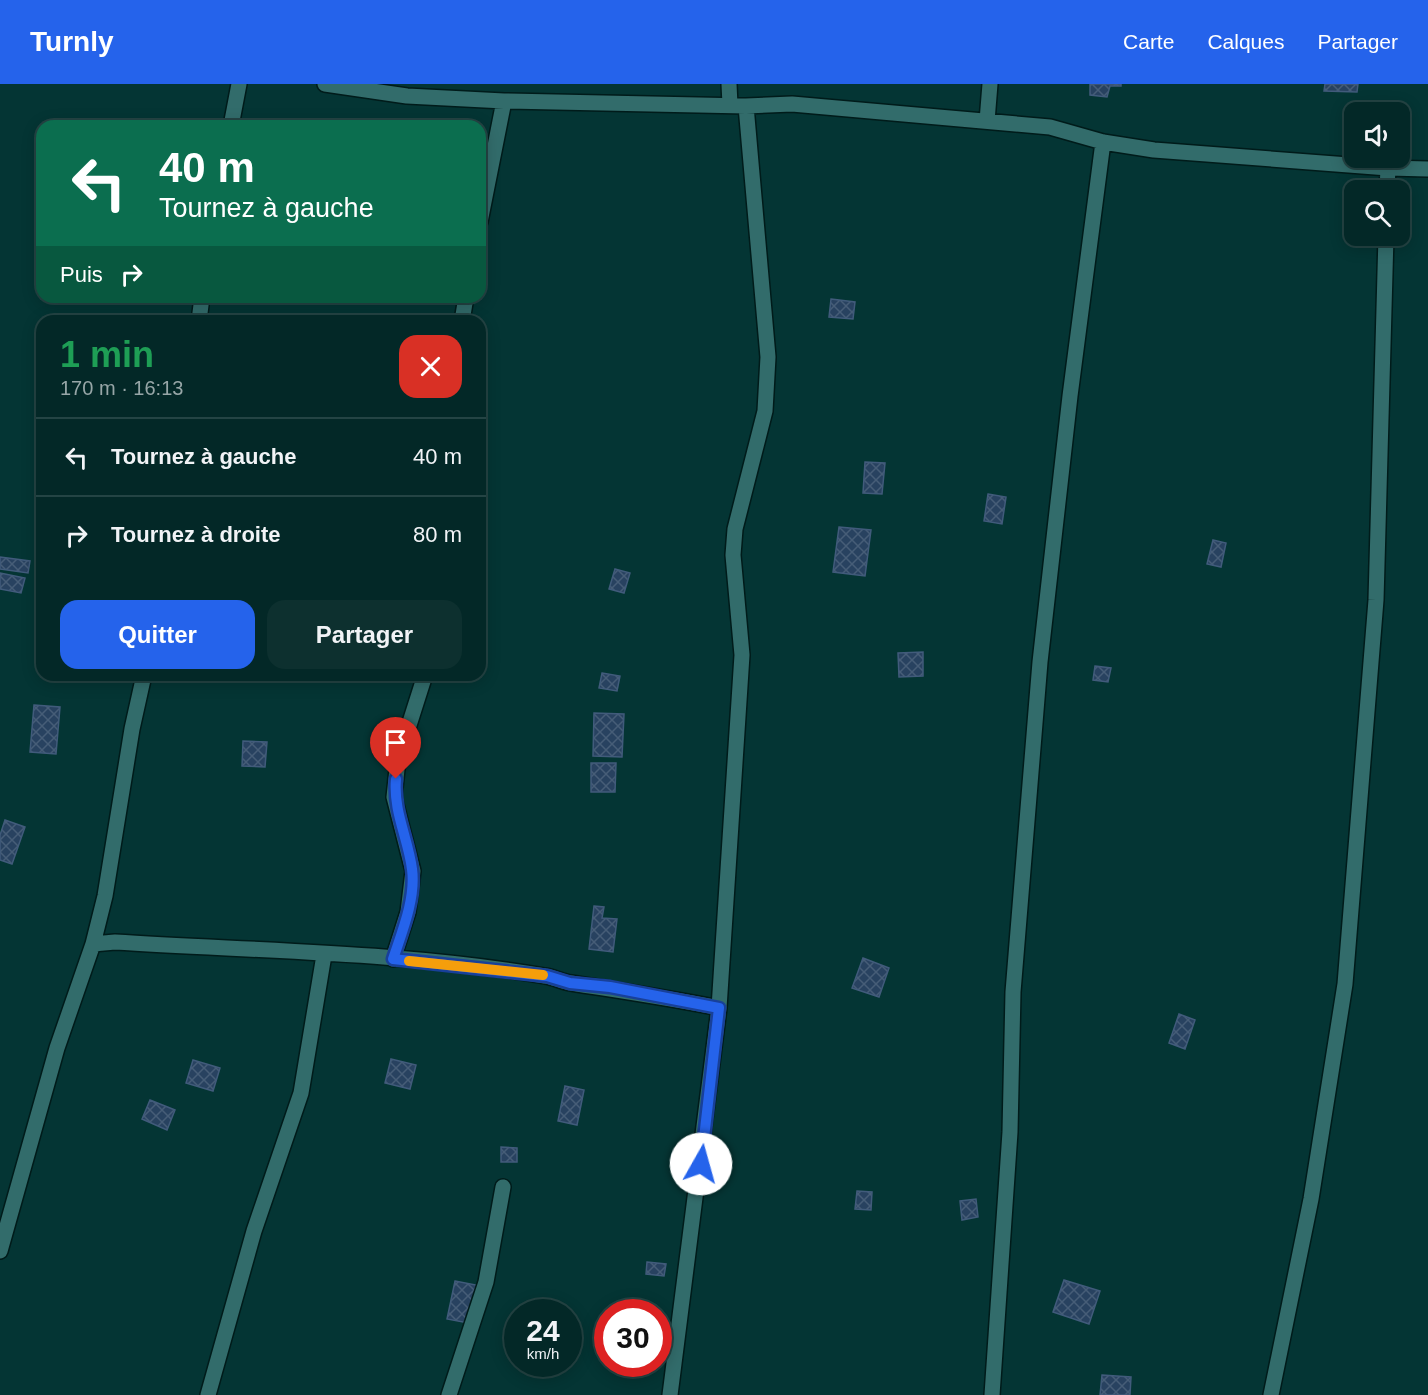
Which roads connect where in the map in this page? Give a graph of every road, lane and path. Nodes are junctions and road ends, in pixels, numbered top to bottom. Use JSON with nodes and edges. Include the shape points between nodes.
{"nodes":[{"id":1,"x":238,"y":84,"type":"edge"},
{"id":2,"x":326,"y":84,"type":"edge"},
{"id":3,"x":729,"y":84,"type":"edge"},
{"id":4,"x":990,"y":84,"type":"edge"},
{"id":5,"x":504,"y":101,"type":"junction"},
{"id":6,"x":730,"y":105,"type":"junction"},
{"id":7,"x":746,"y":106,"type":"junction"},
{"id":8,"x":232,"y":120,"type":"edge"},
{"id":9,"x":987,"y":121,"type":"junction"},
{"id":10,"x":1103,"y":142,"type":"junction"},
{"id":11,"x":1344,"y":165,"type":"edge"},
{"id":12,"x":1388,"y":168,"type":"joint"},
{"id":13,"x":1428,"y":169,"type":"edge"},
{"id":14,"x":1387,"y":180,"type":"edge"},
{"id":15,"x":486,"y":192,"type":"edge"},
{"id":16,"x":1386,"y":246,"type":"edge"},
{"id":17,"x":143,"y":681,"type":"edge"},
{"id":18,"x":423,"y":681,"type":"edge"},
{"id":19,"x":93,"y":944,"type":"junction"},
{"id":20,"x":324,"y":955,"type":"junction"},
{"id":21,"x":393,"y":959,"type":"junction"},
{"id":22,"x":719,"y":1008,"type":"junction"},
{"id":23,"x":503,"y":1187,"type":"dead end"},
{"id":24,"x":0,"y":1251,"type":"edge"},
{"id":25,"x":208,"y":1395,"type":"edge"},
{"id":26,"x":448,"y":1395,"type":"edge"},
{"id":27,"x":670,"y":1395,"type":"edge"},
{"id":28,"x":992,"y":1395,"type":"edge"},
{"id":29,"x":1271,"y":1395,"type":"edge"}],
"edges":[{"from":1,"to":8,"type":"street"},
{"from":2,"to":5,"type":"street","via":[[407,96]]},
{"from":3,"to":6,"type":"street"},
{"from":4,"to":9,"type":"street"},
{"from":5,"to":6,"type":"street"},
{"from":5,"to":15,"type":"street"},
{"from":6,"to":7,"type":"street"},
{"from":7,"to":9,"type":"street","via":[[792,104]]},
{"from":7,"to":22,"type":"street","via":[[768,357],[765,411],[735,529],[733,555],[742,655]]},
{"from":9,"to":10,"type":"street","via":[[1050,127]]},
{"from":10,"to":11,"type":"street","via":[[1154,150]]},
{"from":10,"to":28,"type":"street","via":[[1040,662],[1013,992],[1010,1132]]},
{"from":12,"to":13,"type":"street"},
{"from":12,"to":14,"type":"street"},
{"from":16,"to":29,"type":"street","via":[[1376,600],[1346,984],[1311,1199]]},
{"from":17,"to":19,"type":"street"},
{"from":18,"to":21,"type":"street","via":[[399,760],[394,797],[412,871],[408,912]]},
{"from":19,"to":20,"type":"street","via":[[115,942]]},
{"from":19,"to":24,"type":"street","via":[[57,1048]]},
{"from":20,"to":21,"type":"street"},
{"from":20,"to":25,"type":"street","via":[[301,1093],[254,1231]]},
{"from":21,"to":22,"type":"street","via":[[547,976]]},
{"from":22,"to":27,"type":"street"},
{"from":23,"to":26,"type":"street","via":[[486,1282]]}]}
